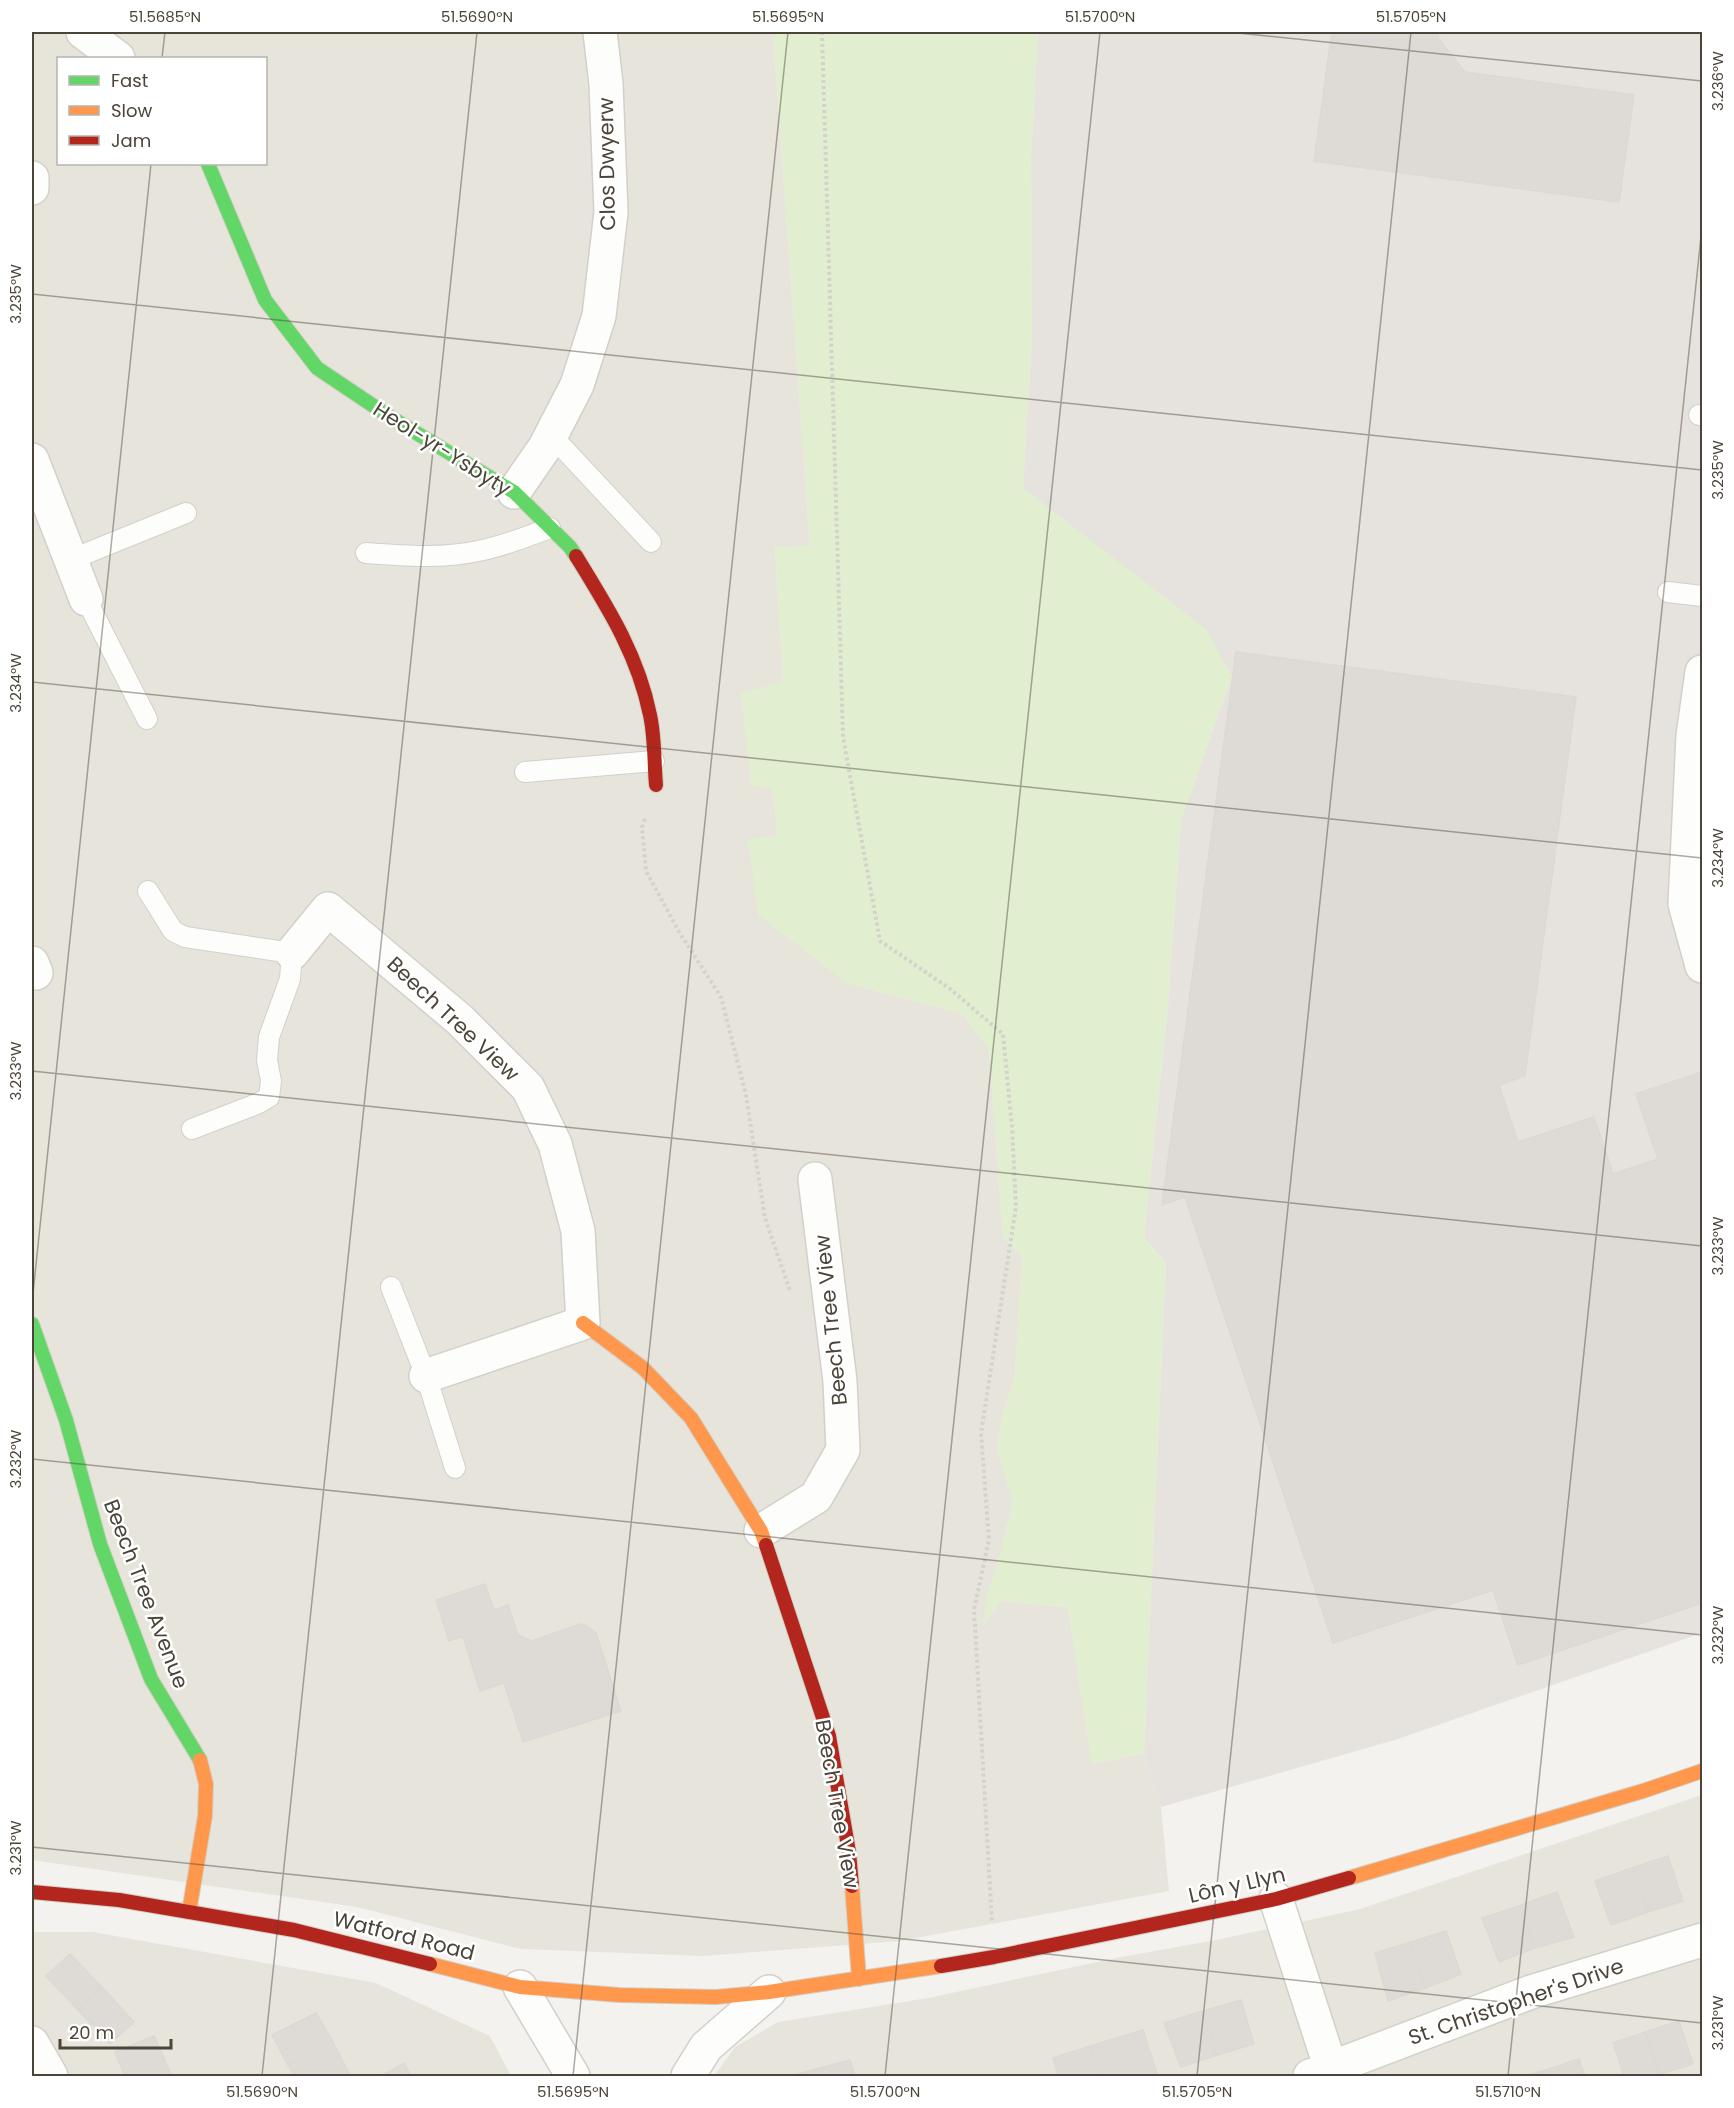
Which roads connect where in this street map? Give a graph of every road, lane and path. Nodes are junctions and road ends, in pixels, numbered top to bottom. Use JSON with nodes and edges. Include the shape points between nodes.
{"nodes":[{"id":1,"x":83,"y":32,"type":"edge"},
{"id":2,"x":600,"y":32,"type":"edge"},
{"id":3,"x":822,"y":32,"type":"edge"},
{"id":4,"x":117,"y":57,"type":"edge"},
{"id":5,"x":208,"y":165,"type":"edge"},
{"id":6,"x":32,"y":178,"type":"edge"},
{"id":7,"x":32,"y":188,"type":"edge"},
{"id":8,"x":551,"y":435,"type":"junction"},
{"id":9,"x":32,"y":460,"type":"edge"},
{"id":10,"x":514,"y":492,"type":"junction"},
{"id":11,"x":186,"y":513,"type":"dead end"},
{"id":12,"x":550,"y":528,"type":"junction"},
{"id":13,"x":651,"y":543,"type":"dead end"},
{"id":14,"x":366,"y":553,"type":"dead end"},
{"id":15,"x":70,"y":560,"type":"junction"},
{"id":16,"x":1668,"y":592,"type":"dead end"},
{"id":17,"x":1702,"y":596,"type":"edge"},
{"id":18,"x":86,"y":599,"type":"joint"},
{"id":19,"x":1702,"y":672,"type":"edge"},
{"id":20,"x":147,"y":719,"type":"dead end"},
{"id":21,"x":654,"y":761,"type":"junction"},
{"id":22,"x":525,"y":772,"type":"dead end"},
{"id":23,"x":656,"y":784,"type":"joint"},
{"id":24,"x":148,"y":891,"type":"dead end"},
{"id":25,"x":292,"y":953,"type":"junction"},
{"id":26,"x":1702,"y":966,"type":"edge"},
{"id":27,"x":192,"y":1129,"type":"dead end"},
{"id":28,"x":815,"y":1179,"type":"dead end"},
{"id":29,"x":391,"y":1287,"type":"dead end"},
{"id":30,"x":793,"y":1300,"type":"dead end"},
{"id":31,"x":583,"y":1323,"type":"junction"},
{"id":32,"x":32,"y":1324,"type":"edge"},
{"id":33,"x":426,"y":1376,"type":"junction"},
{"id":34,"x":455,"y":1468,"type":"dead end"},
{"id":35,"x":761,"y":1531,"type":"junction"},
{"id":36,"x":1702,"y":1770,"type":"edge"},
{"id":37,"x":32,"y":1892,"type":"edge"},
{"id":38,"x":1276,"y":1899,"type":"junction"},
{"id":39,"x":189,"y":1912,"type":"junction"},
{"id":40,"x":1702,"y":1940,"type":"edge"},
{"id":41,"x":994,"y":1957,"type":"junction"},
{"id":42,"x":859,"y":1979,"type":"junction"},
{"id":43,"x":520,"y":1987,"type":"junction"},
{"id":44,"x":769,"y":1992,"type":"junction"},
{"id":45,"x":32,"y":2043,"type":"edge"},
{"id":46,"x":1320,"y":2073,"type":"edge"},
{"id":47,"x":51,"y":2076,"type":"edge"},
{"id":48,"x":573,"y":2076,"type":"edge"},
{"id":49,"x":688,"y":2076,"type":"edge"}],
"edges":[{"from":1,"to":4,"type":"street"},
{"from":2,"to":8,"type":"street","name":"Clos Dwyerw","via":[[611,212],[599,316],[577,385]]},
{"from":3,"to":41,"type":"path","via":[[843,737],[880,941],[950,988],[1003,1034],[1012,1127],[1016,1207],[981,1433],[989,1540],[974,1610]]},
{"from":5,"to":10,"type":"street","name":"Heol-yr-Ysbyty","via":[[265,300],[317,368]]},
{"from":6,"to":7,"type":"street"},
{"from":8,"to":10,"type":"street","name":"Clos Dwyerw"},
{"from":8,"to":13,"type":"lane"},
{"from":9,"to":15,"type":"street"},
{"from":10,"to":12,"type":"street","name":"Heol-yr-Ysbyty"},
{"from":11,"to":15,"type":"lane"},
{"from":12,"to":14,"type":"lane","via":[[501,545],[457,554],[417,557]]},
{"from":12,"to":21,"type":"street","name":"Heol-yr-Ysbyty","via":[[570,547],[616,621],[641,678],[651,718]]},
{"from":15,"to":18,"type":"street"},
{"from":16,"to":17,"type":"lane"},
{"from":18,"to":20,"type":"lane"},
{"from":19,"to":26,"type":"street","via":[[1693,736],[1685,904]]},
{"from":21,"to":22,"type":"lane"},
{"from":21,"to":23,"type":"street","name":"Heol-yr-Ysbyty"},
{"from":23,"to":30,"type":"path","via":[[642,827],[646,871],[721,997],[746,1095],[765,1218]]},
{"from":24,"to":25,"type":"lane","via":[[173,931],[185,937]]},
{"from":25,"to":27,"type":"lane","via":[[290,980],[269,1037],[269,1096]]},
{"from":25,"to":31,"type":"street","name":"Beech Tree View","via":[[328,909],[460,1020],[528,1088],[555,1144],[578,1231]]},
{"from":28,"to":35,"type":"street","name":"Beech Tree View","via":[[840,1381],[843,1450],[816,1497]]},
{"from":29,"to":33,"type":"lane"},
{"from":31,"to":33,"type":"street"},
{"from":31,"to":35,"type":"street","name":"Beech Tree View","via":[[643,1368],[691,1418]]},
{"from":32,"to":39,"type":"street","name":"Beech Tree Avenue","via":[[66,1420],[100,1544],[147,1669],[199,1757],[206,1784],[205,1816]]},
{"from":33,"to":34,"type":"lane"},
{"from":35,"to":42,"type":"street","name":"Beech Tree View","via":[[829,1736],[849,1852]]},
{"from":36,"to":38,"type":"street","name":"Lôn y Llyn"},
{"from":37,"to":39,"type":"street","name":"Watford Road","via":[[119,1900]]},
{"from":38,"to":41,"type":"street","name":"Lôn y Llyn"},
{"from":38,"to":46,"type":"street","name":"St. Christopher's Drive"},
{"from":39,"to":43,"type":"street","name":"Watford Road","via":[[294,1930]]},
{"from":40,"to":46,"type":"street","name":"St. Christopher's Drive","via":[[1531,1992]]},
{"from":41,"to":42,"type":"street","name":"Lôn y Llyn"},
{"from":42,"to":44,"type":"street","name":"Lôn y Llyn"},
{"from":43,"to":44,"type":"street","name":"Watford Road","via":[[716,1997]]},
{"from":43,"to":48,"type":"street"},
{"from":44,"to":49,"type":"street","via":[[706,2047]]},
{"from":45,"to":47,"type":"street"}]}
